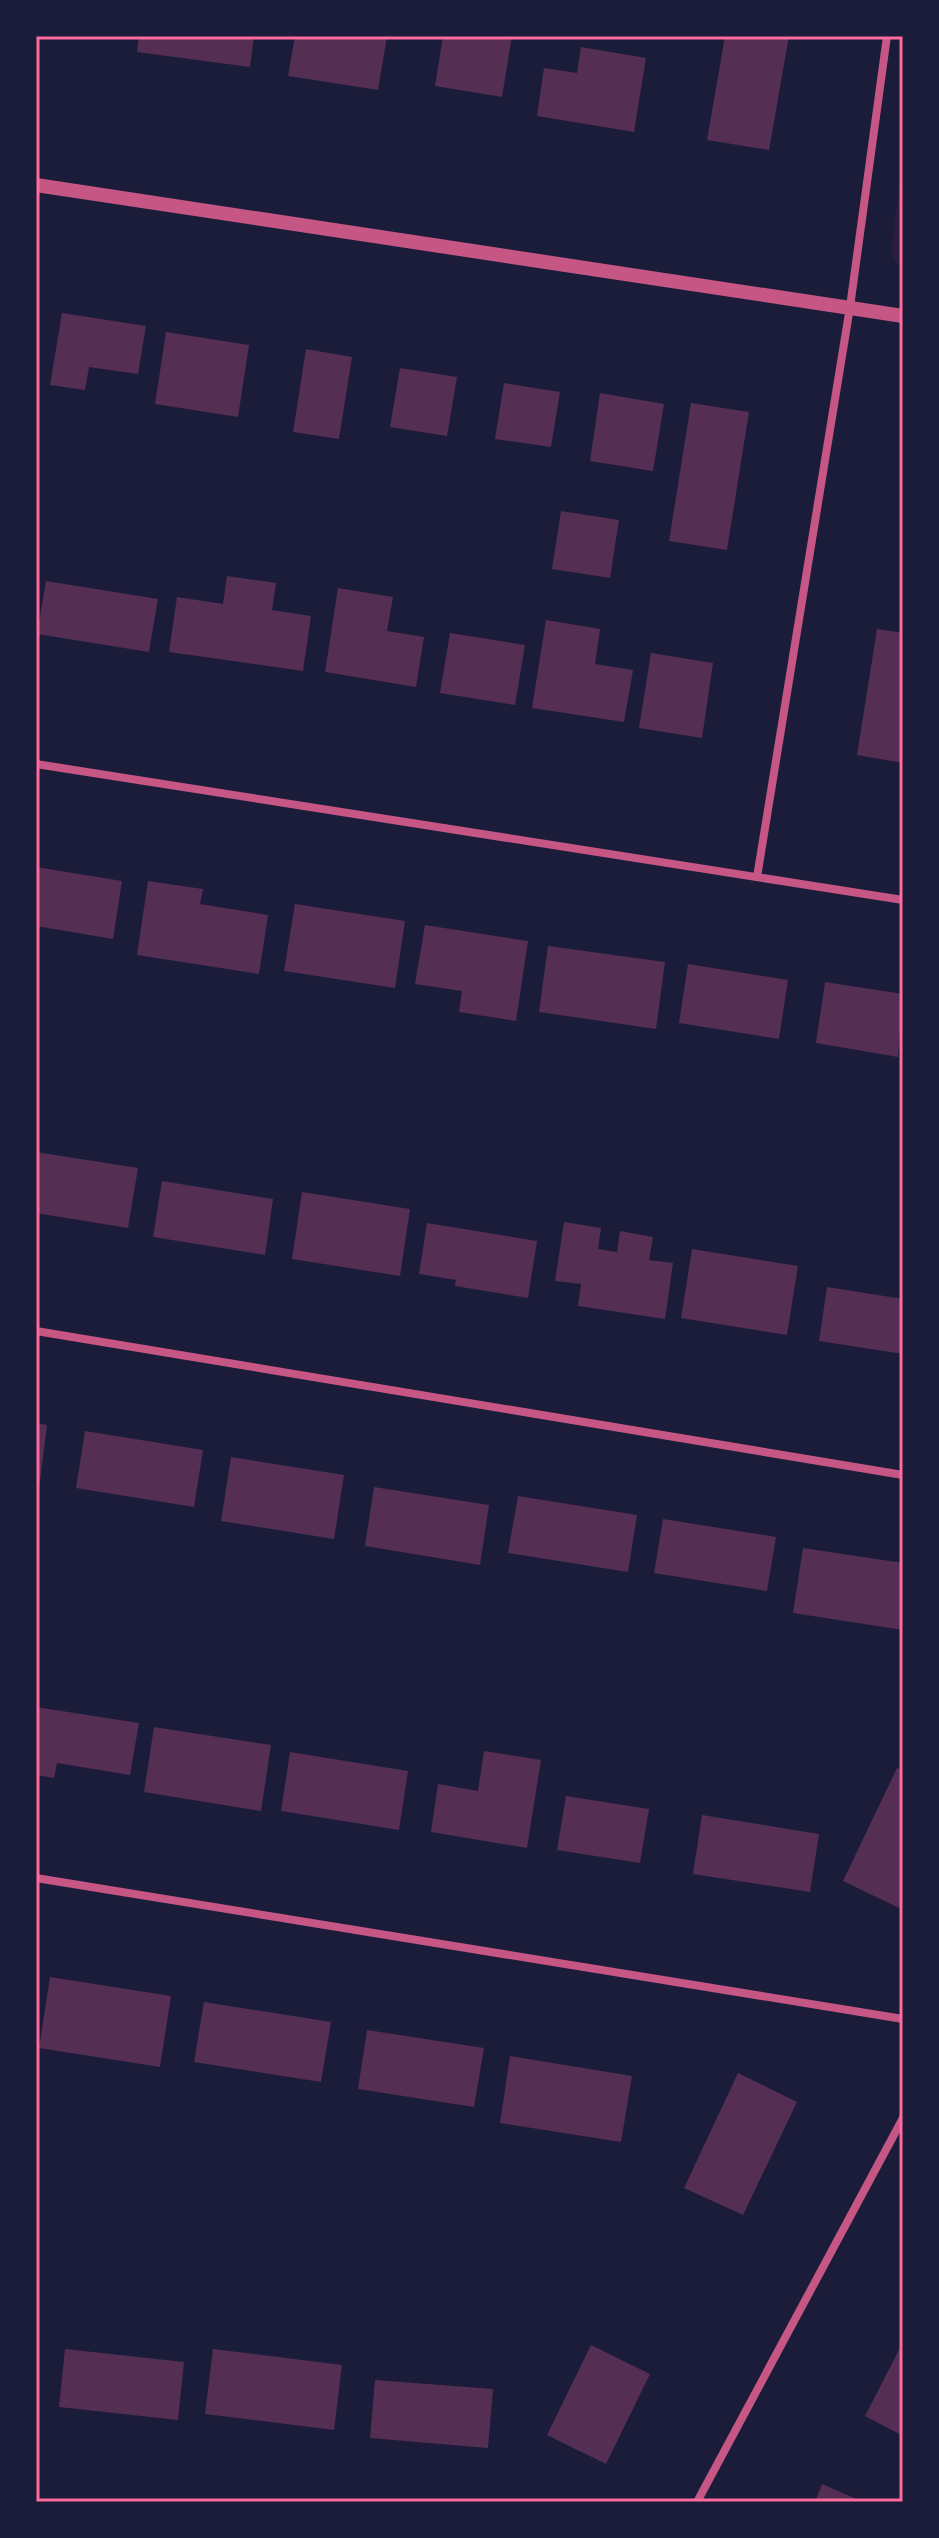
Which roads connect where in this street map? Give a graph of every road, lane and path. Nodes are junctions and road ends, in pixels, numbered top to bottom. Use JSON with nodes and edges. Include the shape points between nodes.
{"nodes":[{"id":1,"x":887,"y":36,"type":"edge"},
{"id":2,"x":36,"y":185,"type":"edge"},
{"id":3,"x":850,"y":307,"type":"junction"},
{"id":4,"x":903,"y":316,"type":"edge"},
{"id":5,"x":36,"y":764,"type":"edge"},
{"id":6,"x":757,"y":877,"type":"junction"},
{"id":7,"x":903,"y":900,"type":"edge"},
{"id":8,"x":36,"y":1331,"type":"edge"},
{"id":9,"x":903,"y":1475,"type":"edge"},
{"id":10,"x":36,"y":1878,"type":"edge"},
{"id":11,"x":903,"y":2019,"type":"edge"},
{"id":12,"x":903,"y":2118,"type":"edge"},
{"id":13,"x":697,"y":2502,"type":"edge"}],
"edges":[{"from":1,"to":3,"type":"street"},
{"from":2,"to":3,"type":"street"},
{"from":3,"to":4,"type":"street"},
{"from":3,"to":6,"type":"street"},
{"from":5,"to":6,"type":"street"},
{"from":6,"to":7,"type":"street"},
{"from":8,"to":9,"type":"street"},
{"from":10,"to":11,"type":"street"},
{"from":12,"to":13,"type":"street"}]}
